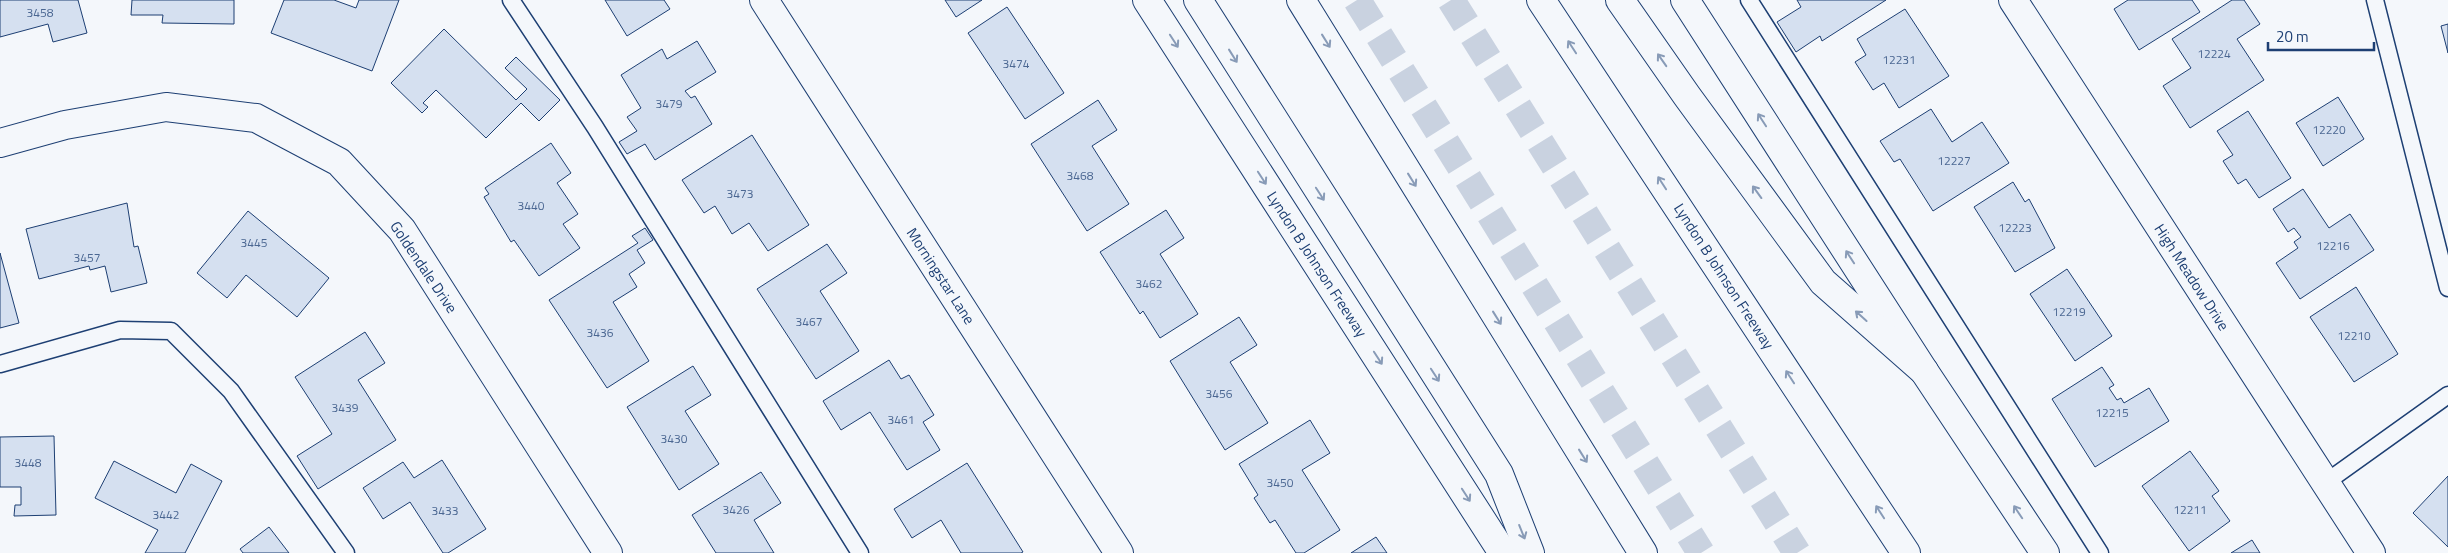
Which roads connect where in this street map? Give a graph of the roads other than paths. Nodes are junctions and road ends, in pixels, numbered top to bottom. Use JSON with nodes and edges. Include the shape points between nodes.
{"nodes":[{"id":1,"x":512,"y":0,"type":"edge"},
{"id":2,"x":764,"y":0,"type":"edge"},
{"id":3,"x":1147,"y":0,"type":"edge"},
{"id":4,"x":1198,"y":0,"type":"edge"},
{"id":5,"x":1301,"y":0,"type":"edge"},
{"id":6,"x":1541,"y":0,"type":"edge"},
{"id":7,"x":1620,"y":0,"type":"edge"},
{"id":8,"x":1686,"y":0,"type":"edge"},
{"id":9,"x":1749,"y":0,"type":"edge"},
{"id":10,"x":2013,"y":0,"type":"edge"},
{"id":11,"x":2374,"y":0,"type":"edge"},
{"id":12,"x":0,"y":143,"type":"edge"},
{"id":13,"x":2448,"y":288,"type":"edge"},
{"id":14,"x":0,"y":364,"type":"edge"},
{"id":15,"x":1924,"y":371,"type":"junction"},
{"id":16,"x":2448,"y":395,"type":"edge"},
{"id":17,"x":2325,"y":483,"type":"junction"},
{"id":18,"x":346,"y":553,"type":"edge"},
{"id":19,"x":608,"y":553,"type":"edge"},
{"id":20,"x":860,"y":553,"type":"edge"},
{"id":21,"x":1119,"y":553,"type":"edge"},
{"id":22,"x":1503,"y":553,"type":"edge"},
{"id":23,"x":1530,"y":553,"type":"edge"},
{"id":24,"x":1642,"y":553,"type":"edge"},
{"id":25,"x":1906,"y":553,"type":"edge"},
{"id":26,"x":2045,"y":553,"type":"edge"},
{"id":27,"x":2100,"y":553,"type":"edge"},
{"id":28,"x":2371,"y":553,"type":"edge"}],
"edges":[{"from":1,"to":20,"type":"lane","via":[[595,127]]},
{"from":2,"to":21,"type":"main road","name":"Morningstar Lane"},
{"from":3,"to":22,"type":"main road","name":"Lyndon B Johnson Freeway","one_way":true},
{"from":4,"to":23,"type":"main road","one_way":true,"via":[[1499,474]]},
{"from":5,"to":24,"type":"main road","one_way":true},
{"from":25,"to":6,"type":"main road","name":"Lyndon B Johnson Freeway","one_way":true},
{"from":15,"to":7,"type":"main road","one_way":true,"via":[[1823,282]]},
{"from":15,"to":8,"type":"main road","one_way":true},
{"from":9,"to":27,"type":"lane"},
{"from":10,"to":17,"type":"main road","name":"High Meadow Drive"},
{"from":11,"to":13,"type":"lane"},
{"from":12,"to":19,"type":"main road","name":"Goldendale Drive","via":[[65,125],[166,107],[256,118],[339,162],[402,230]]},
{"from":14,"to":18,"type":"lane","via":[[120,330],[171,332],[231,391]]},
{"from":26,"to":15,"type":"main road","one_way":true},
{"from":16,"to":17,"type":"lane"},
{"from":17,"to":28,"type":"main road","name":"High Meadow Drive"}]}
